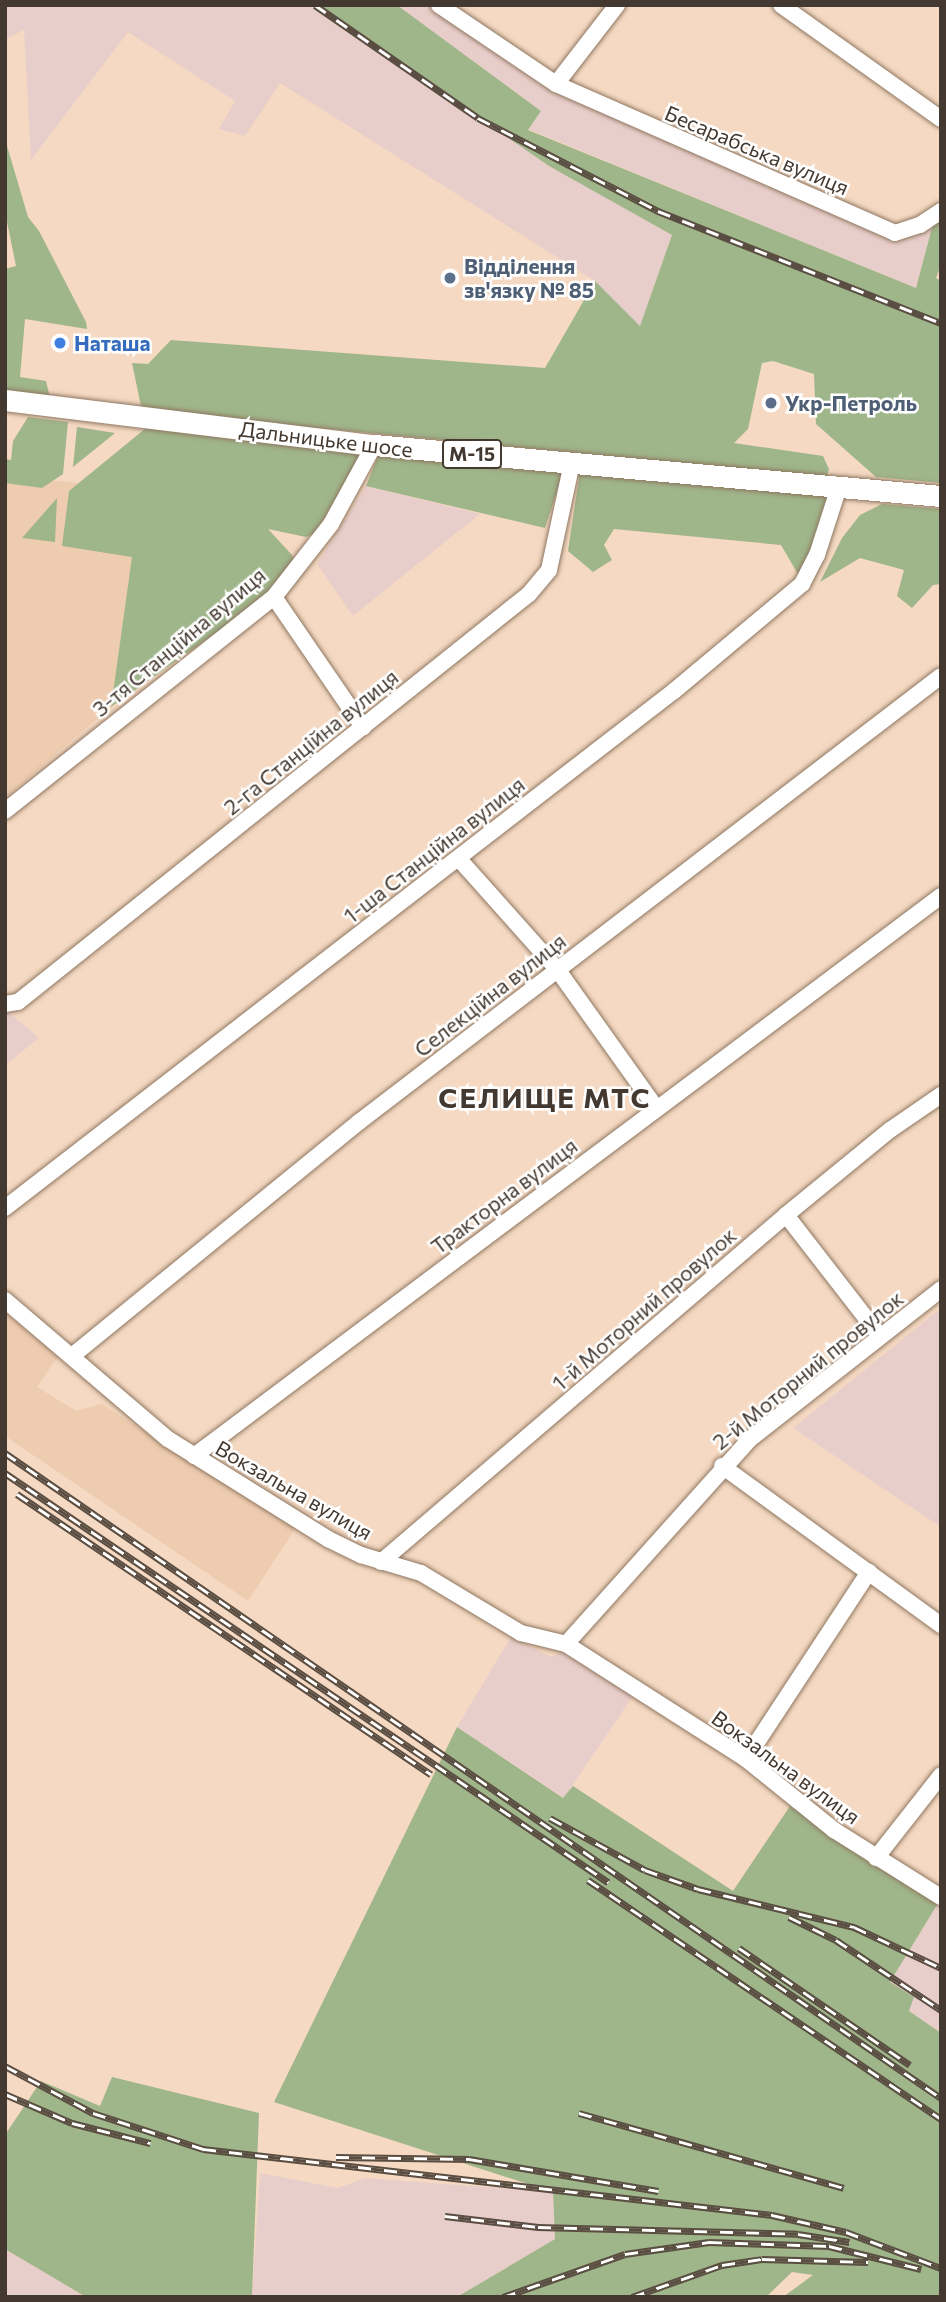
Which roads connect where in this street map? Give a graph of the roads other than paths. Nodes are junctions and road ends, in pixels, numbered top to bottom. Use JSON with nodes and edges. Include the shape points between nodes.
{"nodes":[{"id":1,"x":439,"y":5,"type":"edge"},
{"id":2,"x":617,"y":5,"type":"edge"},
{"id":3,"x":781,"y":5,"type":"edge"},
{"id":4,"x":556,"y":84,"type":"junction"},
{"id":5,"x":941,"y":119,"type":"edge"},
{"id":6,"x":941,"y":211,"type":"edge"},
{"id":7,"x":5,"y":400,"type":"edge"},
{"id":8,"x":374,"y":445,"type":"junction"},
{"id":9,"x":572,"y":463,"type":"junction"},
{"id":10,"x":839,"y":487,"type":"junction"},
{"id":11,"x":941,"y":496,"type":"edge"},
{"id":12,"x":274,"y":597,"type":"junction"},
{"id":13,"x":941,"y":676,"type":"edge"},
{"id":14,"x":363,"y":727,"type":"junction"},
{"id":15,"x":5,"y":811,"type":"edge"},
{"id":16,"x":458,"y":859,"type":"junction"},
{"id":17,"x":941,"y":896,"type":"edge"},
{"id":18,"x":557,"y":969,"type":"junction"},
{"id":19,"x":5,"y":1004,"type":"edge"},
{"id":20,"x":941,"y":1095,"type":"edge"},
{"id":21,"x":656,"y":1108,"type":"junction"},
{"id":22,"x":5,"y":1208,"type":"edge"},
{"id":23,"x":786,"y":1215,"type":"junction"},
{"id":24,"x":941,"y":1289,"type":"edge"},
{"id":25,"x":5,"y":1300,"type":"edge"},
{"id":26,"x":880,"y":1336,"type":"junction"},
{"id":27,"x":72,"y":1356,"type":"junction"},
{"id":28,"x":194,"y":1456,"type":"junction"},
{"id":29,"x":722,"y":1466,"type":"junction"},
{"id":30,"x":382,"y":1562,"type":"junction"},
{"id":31,"x":869,"y":1572,"type":"junction"},
{"id":32,"x":941,"y":1625,"type":"edge"},
{"id":33,"x":566,"y":1644,"type":"junction"},
{"id":34,"x":747,"y":1759,"type":"junction"},
{"id":35,"x":941,"y":1775,"type":"edge"},
{"id":36,"x":876,"y":1858,"type":"junction"},
{"id":37,"x":941,"y":1897,"type":"edge"}],
"edges":[{"from":1,"to":4,"type":"street","name":"Бесарабська вулиця"},
{"from":2,"to":4,"type":"street"},
{"from":3,"to":5,"type":"street"},
{"from":4,"to":6,"type":"street","name":"Бесарабська вулиця","via":[[895,233],[920,225]]},
{"from":7,"to":8,"type":"main road","name":"Дальницьке шосе","number":"М-15"},
{"from":8,"to":9,"type":"main road","name":"Дальницьке шосе","number":"М-15"},
{"from":8,"to":12,"type":"street","name":"3-тя Станційна вулиця","via":[[331,524]]},
{"from":9,"to":10,"type":"main road","name":"Дальницьке шосе","number":"М-15"},
{"from":9,"to":14,"type":"street","name":"2-га Станційна вулиця","via":[[549,570],[529,594]]},
{"from":10,"to":11,"type":"main road","name":"Дальницьке шосе","number":"М-15"},
{"from":10,"to":16,"type":"street","name":"1-ша Станційна вулиця","via":[[817,555],[802,584]]},
{"from":12,"to":14,"type":"street"},
{"from":12,"to":15,"type":"street","name":"3-тя Станційна вулиця"},
{"from":13,"to":18,"type":"street","name":"Селекційна вулиця"},
{"from":14,"to":19,"type":"street","name":"2-га Станційна вулиця","via":[[18,1002]]},
{"from":16,"to":18,"type":"street"},
{"from":16,"to":22,"type":"street","name":"1-ша Станційна вулиця"},
{"from":17,"to":21,"type":"street","name":"Тракторна вулиця"},
{"from":18,"to":21,"type":"street"},
{"from":18,"to":27,"type":"street","name":"Селекційна вулиця","via":[[134,1301]]},
{"from":20,"to":23,"type":"street","name":"1-й Моторний провулок","via":[[890,1130]]},
{"from":21,"to":28,"type":"street","name":"Тракторна вулиця"},
{"from":23,"to":26,"type":"street"},
{"from":23,"to":30,"type":"street","name":"1-й Моторний провулок"},
{"from":24,"to":26,"type":"street","name":"2-й Моторний провулок"},
{"from":25,"to":27,"type":"street","name":"Вокзальна вулиця"},
{"from":26,"to":29,"type":"street","name":"2-й Моторний провулок"},
{"from":27,"to":28,"type":"street","name":"Вокзальна вулиця","via":[[88,1375]]},
{"from":28,"to":30,"type":"street","name":"Вокзальна вулиця","via":[[328,1539]]},
{"from":29,"to":31,"type":"street"},
{"from":29,"to":33,"type":"street","name":"2-й Моторний провулок","via":[[639,1558],[599,1612]]},
{"from":30,"to":33,"type":"street","name":"Вокзальна вулиця","via":[[421,1573],[522,1633]]},
{"from":31,"to":32,"type":"street"},
{"from":31,"to":34,"type":"street"},
{"from":33,"to":34,"type":"street","name":"Вокзальна вулиця"},
{"from":34,"to":36,"type":"street","name":"Вокзальна вулиця"},
{"from":35,"to":36,"type":"street"},
{"from":36,"to":37,"type":"street","name":"Вокзальна вулиця"}]}
